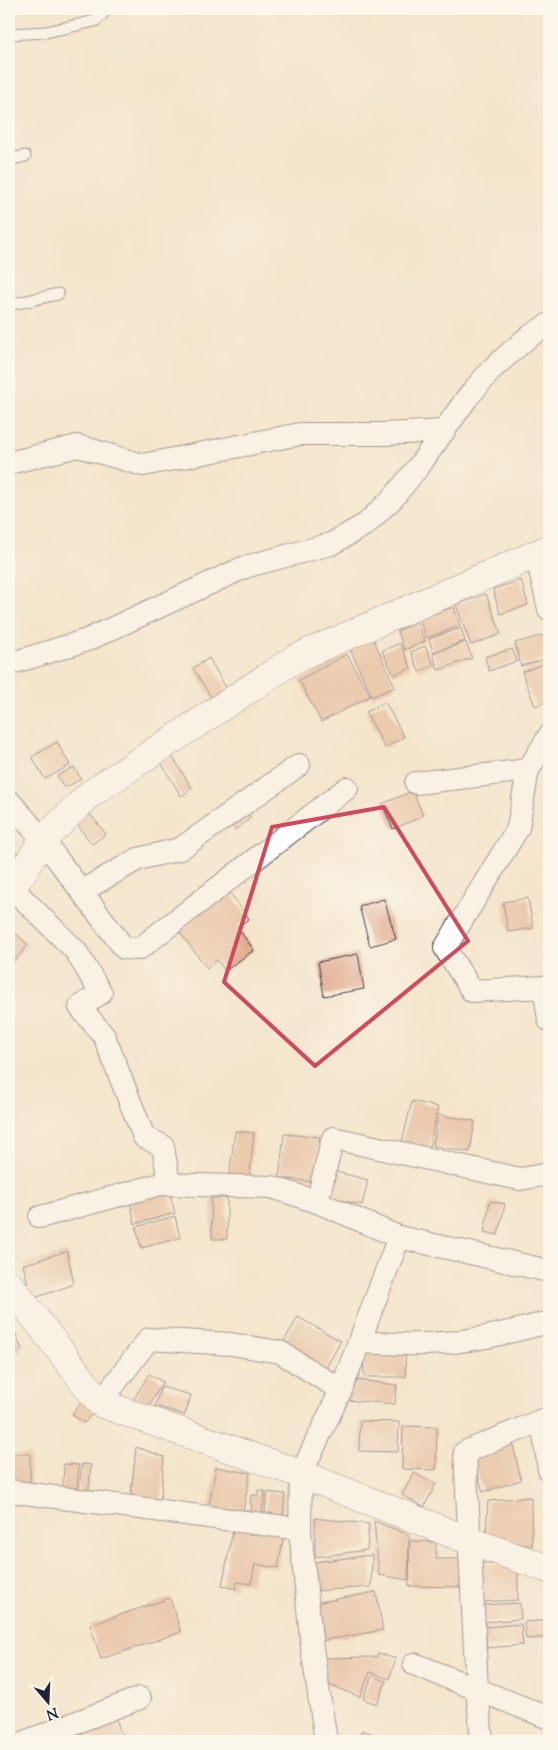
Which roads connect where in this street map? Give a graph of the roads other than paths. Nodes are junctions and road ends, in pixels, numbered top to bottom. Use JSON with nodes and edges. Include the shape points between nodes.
{"nodes":[{"id":1,"x":108,"y":9,"type":"edge"},
{"id":2,"x":9,"y":34,"type":"edge"},
{"id":3,"x":25,"y":156,"type":"dead end"},
{"id":4,"x":9,"y":160,"type":"edge"},
{"id":5,"x":58,"y":294,"type":"dead end"},
{"id":6,"x":9,"y":305,"type":"edge"},
{"id":7,"x":549,"y":324,"type":"edge"},
{"id":8,"x":444,"y":431,"type":"junction"},
{"id":9,"x":9,"y":463,"type":"edge"},
{"id":10,"x":542,"y":551,"type":"edge"},
{"id":11,"x":549,"y":609,"type":"edge"},
{"id":12,"x":9,"y":664,"type":"edge"},
{"id":13,"x":549,"y":736,"type":"edge"},
{"id":14,"x":299,"y":765,"type":"dead end"},
{"id":15,"x":528,"y":770,"type":"junction"},
{"id":16,"x":416,"y":783,"type":"dead end"},
{"id":17,"x":347,"y":788,"type":"dead end"},
{"id":18,"x":9,"y":801,"type":"edge"},
{"id":19,"x":43,"y":840,"type":"junction"},
{"id":20,"x":10,"y":891,"type":"edge"},
{"id":21,"x":82,"y":891,"type":"junction"},
{"id":22,"x":546,"y":986,"type":"edge"},
{"id":23,"x":549,"y":1020,"type":"edge"},
{"id":24,"x":549,"y":1174,"type":"edge"},
{"id":25,"x":169,"y":1184,"type":"junction"},
{"id":26,"x":317,"y":1202,"type":"junction"},
{"id":27,"x":40,"y":1217,"type":"dead end"},
{"id":28,"x":399,"y":1237,"type":"junction"},
{"id":29,"x":549,"y":1271,"type":"edge"},
{"id":30,"x":9,"y":1284,"type":"edge"},
{"id":31,"x":549,"y":1322,"type":"edge"},
{"id":32,"x":360,"y":1342,"type":"junction"},
{"id":33,"x":341,"y":1390,"type":"junction"},
{"id":34,"x":100,"y":1403,"type":"junction"},
{"id":35,"x":549,"y":1470,"type":"edge"},
{"id":36,"x":301,"y":1474,"type":"junction"},
{"id":37,"x":9,"y":1490,"type":"edge"},
{"id":38,"x":300,"y":1529,"type":"junction"},
{"id":39,"x":470,"y":1541,"type":"junction"},
{"id":40,"x":549,"y":1569,"type":"edge"},
{"id":41,"x":414,"y":1664,"type":"dead end"},
{"id":42,"x":477,"y":1689,"type":"junction"},
{"id":43,"x":140,"y":1698,"type":"dead end"},
{"id":44,"x":549,"y":1718,"type":"edge"},
{"id":45,"x":27,"y":1741,"type":"edge"},
{"id":46,"x":326,"y":1741,"type":"edge"},
{"id":47,"x":482,"y":1741,"type":"edge"}],
"edges":[{"from":1,"to":2,"type":"lane","via":[[95,21],[46,32]]},
{"from":3,"to":4,"type":"lane"},
{"from":5,"to":6,"type":"lane"},
{"from":7,"to":8,"type":"street","via":[[527,338],[493,368]]},
{"from":8,"to":9,"type":"street","via":[[300,434],[143,466],[78,446]]},
{"from":8,"to":12,"type":"street","via":[[393,498],[366,524],[331,544],[245,567],[87,640]]},
{"from":10,"to":11,"type":"street"},
{"from":10,"to":19,"type":"street","via":[[296,658],[90,794]]},
{"from":13,"to":15,"type":"street"},
{"from":14,"to":21,"type":"street","via":[[180,849],[138,859]]},
{"from":15,"to":16,"type":"street"},
{"from":15,"to":22,"type":"street","via":[[518,828],[446,948],[472,991]]},
{"from":17,"to":21,"type":"street","via":[[139,950],[124,948]]},
{"from":18,"to":19,"type":"street"},
{"from":19,"to":20,"type":"street"},
{"from":19,"to":21,"type":"street"},
{"from":20,"to":25,"type":"street","via":[[75,950],[101,994],[80,1007],[104,1036],[144,1137],[163,1146]]},
{"from":22,"to":23,"type":"street"},
{"from":24,"to":26,"type":"street","via":[[520,1180],[333,1138]]},
{"from":25,"to":26,"type":"street","via":[[272,1187]]},
{"from":25,"to":27,"type":"street"},
{"from":26,"to":28,"type":"street"},
{"from":28,"to":29,"type":"street"},
{"from":28,"to":32,"type":"street"},
{"from":30,"to":34,"type":"street"},
{"from":31,"to":32,"type":"street","via":[[505,1334],[454,1342]]},
{"from":32,"to":33,"type":"street"},
{"from":33,"to":34,"type":"street","via":[[280,1352],[231,1344],[149,1339]]},
{"from":33,"to":36,"type":"street"},
{"from":34,"to":36,"type":"street"},
{"from":35,"to":39,"type":"street","via":[[542,1420],[465,1452]]},
{"from":36,"to":38,"type":"street"},
{"from":36,"to":39,"type":"street"},
{"from":37,"to":38,"type":"street"},
{"from":38,"to":46,"type":"street","via":[[312,1648]]},
{"from":39,"to":40,"type":"street"},
{"from":39,"to":42,"type":"street"},
{"from":41,"to":42,"type":"street"},
{"from":42,"to":44,"type":"street"},
{"from":42,"to":47,"type":"street"},
{"from":43,"to":45,"type":"street"}]}
